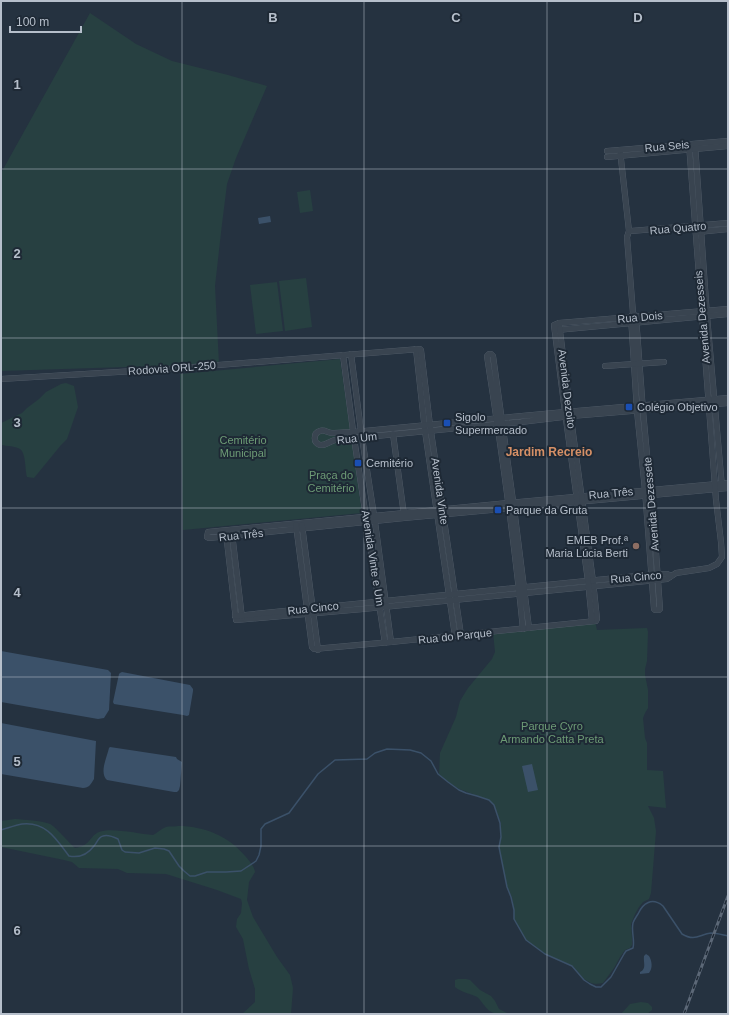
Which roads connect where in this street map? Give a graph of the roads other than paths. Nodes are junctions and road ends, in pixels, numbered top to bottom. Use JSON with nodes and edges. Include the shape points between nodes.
{"nodes":[{"id":1,"x":728,"y":141,"type":"edge"},
{"id":2,"x":728,"y":146,"type":"edge"},
{"id":3,"x":692,"y":147,"type":"junction"},
{"id":4,"x":623,"y":153,"type":"junction"},
{"id":5,"x":607,"y":154,"type":"dead end"},
{"id":6,"x":728,"y":223,"type":"edge"},
{"id":7,"x":698,"y":229,"type":"junction"},
{"id":8,"x":728,"y":229,"type":"edge"},
{"id":9,"x":629,"y":231,"type":"junction"},
{"id":10,"x":728,"y":309,"type":"edge"},
{"id":11,"x":704,"y":314,"type":"junction"},
{"id":12,"x":728,"y":314,"type":"edge"},
{"id":13,"x":634,"y":318,"type":"junction"},
{"id":14,"x":557,"y":328,"type":"joint"},
{"id":15,"x":351,"y":354,"type":"junction"},
{"id":16,"x":344,"y":355,"type":"junction"},
{"id":17,"x":664,"y":362,"type":"dead end"},
{"id":18,"x":637,"y":364,"type":"junction"},
{"id":19,"x":605,"y":366,"type":"dead end"},
{"id":20,"x":1,"y":379,"type":"edge"},
{"id":21,"x":728,"y":398,"type":"edge"},
{"id":22,"x":712,"y":402,"type":"junction"},
{"id":23,"x":728,"y":403,"type":"edge"},
{"id":24,"x":640,"y":409,"type":"junction"},
{"id":25,"x":568,"y":414,"type":"junction"},
{"id":26,"x":499,"y":421,"type":"junction"},
{"id":27,"x":428,"y":428,"type":"junction"},
{"id":28,"x":361,"y":434,"type":"junction"},
{"id":29,"x":393,"y":434,"type":"junction"},
{"id":30,"x":354,"y":435,"type":"junction"},
{"id":31,"x":728,"y":483,"type":"edge"},
{"id":32,"x":720,"y":487,"type":"edge"},
{"id":33,"x":648,"y":493,"type":"junction"},
{"id":34,"x":579,"y":499,"type":"junction"},
{"id":35,"x":511,"y":506,"type":"junction"},
{"id":36,"x":439,"y":512,"type":"junction"},
{"id":37,"x":404,"y":516,"type":"junction"},
{"id":38,"x":367,"y":519,"type":"junction"},
{"id":39,"x":375,"y":519,"type":"junction"},
{"id":40,"x":299,"y":526,"type":"junction"},
{"id":41,"x":655,"y":578,"type":"junction"},
{"id":42,"x":591,"y":584,"type":"junction"},
{"id":43,"x":522,"y":590,"type":"junction"},
{"id":44,"x":456,"y":597,"type":"junction"},
{"id":45,"x":449,"y":598,"type":"junction"},
{"id":46,"x":383,"y":604,"type":"junction"},
{"id":47,"x":310,"y":611,"type":"junction"},
{"id":48,"x":239,"y":618,"type":"joint"},
{"id":49,"x":594,"y":621,"type":"joint"},
{"id":50,"x":526,"y":628,"type":"junction"},
{"id":51,"x":458,"y":636,"type":"junction"},
{"id":52,"x":388,"y":643,"type":"junction"}],
"edges":[{"from":1,"to":3,"type":"street","name":"Rua Seis"},
{"from":2,"to":3,"type":"street","name":"Rua Seis"},
{"from":3,"to":4,"type":"street","name":"Rua Seis"},
{"from":3,"to":7,"type":"street","name":"Avenida Dezesseis"},
{"from":4,"to":5,"type":"street","name":"Rua Seis"},
{"from":4,"to":9,"type":"street","name":"Avenida Dezessete"},
{"from":6,"to":7,"type":"street","name":"Rua Quatro"},
{"from":7,"to":8,"type":"street","name":"Rua Quatro"},
{"from":7,"to":9,"type":"street","name":"Rua Quatro"},
{"from":7,"to":11,"type":"street","name":"Avenida Dezesseis"},
{"from":9,"to":13,"type":"street","name":"Avenida Dezessete","via":[[627,237]]},
{"from":10,"to":11,"type":"street","name":"Rua Dois"},
{"from":11,"to":12,"type":"street","name":"Rua Dois"},
{"from":11,"to":13,"type":"street","name":"Rua Dois"},
{"from":11,"to":22,"type":"street","name":"Avenida Dezesseis"},
{"from":13,"to":14,"type":"street","name":"Rua Dois"},
{"from":13,"to":18,"type":"street","name":"Avenida Dezessete"},
{"from":14,"to":25,"type":"street","name":"Avenida Dezoito"},
{"from":15,"to":16,"type":"street"},
{"from":15,"to":27,"type":"street","name":"Avenida Vinte","via":[[418,348],[421,350]]},
{"from":15,"to":28,"type":"street","name":"Avenida Vinte e Um"},
{"from":16,"to":20,"type":"street","name":"Rodovia ORL-250"},
{"from":16,"to":30,"type":"street","name":"Avenida Vinte e Um"},
{"from":17,"to":18,"type":"street"},
{"from":18,"to":19,"type":"street"},
{"from":18,"to":24,"type":"street","name":"Avenida Dezessete"},
{"from":21,"to":22,"type":"street","name":"Rua Um"},
{"from":22,"to":23,"type":"street","name":"Rua Um"},
{"from":22,"to":24,"type":"street","name":"Rua Um"},
{"from":22,"to":32,"type":"street","name":"Avenida Dezesseis"},
{"from":24,"to":25,"type":"street","name":"Rua Um"},
{"from":24,"to":33,"type":"street","name":"Avenida Dezessete"},
{"from":25,"to":26,"type":"street","name":"Rua Um"},
{"from":25,"to":34,"type":"street","name":"Avenida Dezoito"},
{"from":26,"to":26,"type":"street","via":[[492,356],[489,354],[487,356]]},
{"from":26,"to":27,"type":"street","name":"Rua Um"},
{"from":26,"to":35,"type":"street"},
{"from":27,"to":28,"type":"street","name":"Rua Um"},
{"from":27,"to":29,"type":"street","name":"Rua Um"},
{"from":27,"to":36,"type":"street","name":"Avenida Vinte"},
{"from":28,"to":29,"type":"street","name":"Rua Um"},
{"from":28,"to":30,"type":"street","name":"Rua Um"},
{"from":28,"to":39,"type":"street","name":"Avenida Vinte e Um"},
{"from":29,"to":37,"type":"street"},
{"from":30,"to":30,"type":"street","name":"Rua Um","via":[[322,430],[315,434],[315,438],[316,442],[322,445]]},
{"from":30,"to":38,"type":"street","name":"Avenida Vinte e Um"},
{"from":31,"to":32,"type":"street","name":"Rua Três"},
{"from":32,"to":33,"type":"street","name":"Rua Três"},
{"from":32,"to":41,"type":"street","name":"Rua Cinco","via":[[718,522],[722,557],[717,564],[709,568],[676,573],[667,579]]},
{"from":33,"to":34,"type":"street","name":"Rua Três"},
{"from":33,"to":41,"type":"street","name":"Avenida Dezessete"},
{"from":34,"to":35,"type":"street","name":"Rua Três"},
{"from":34,"to":42,"type":"street","name":"Avenida Dezoito"},
{"from":35,"to":36,"type":"street","name":"Rua Três"},
{"from":35,"to":43,"type":"street"},
{"from":36,"to":37,"type":"street","name":"Rua Três"},
{"from":36,"to":44,"type":"street","name":"Avenida Vinte"},
{"from":36,"to":45,"type":"street","name":"Avenida Vinte"},
{"from":37,"to":39,"type":"street","name":"Rua Três"},
{"from":38,"to":39,"type":"street","name":"Rua Três"},
{"from":38,"to":40,"type":"street","name":"Rua Três"},
{"from":38,"to":46,"type":"street","name":"Avenida Vinte e Um"},
{"from":39,"to":46,"type":"street","name":"Avenida Vinte e Um"},
{"from":40,"to":47,"type":"street"},
{"from":40,"to":48,"type":"street","name":"Rua Três","via":[[229,533]]},
{"from":41,"to":42,"type":"street","name":"Rua Cinco"},
{"from":42,"to":43,"type":"street","name":"Rua Cinco"},
{"from":42,"to":49,"type":"street","name":"Avenida Dezoito"},
{"from":43,"to":44,"type":"street","name":"Rua Cinco"},
{"from":43,"to":50,"type":"street"},
{"from":44,"to":45,"type":"street","name":"Rua Cinco"},
{"from":44,"to":51,"type":"street","name":"Avenida Vinte"},
{"from":45,"to":46,"type":"street","name":"Rua Cinco"},
{"from":45,"to":51,"type":"street","name":"Avenida Vinte"},
{"from":46,"to":47,"type":"street","name":"Rua Cinco"},
{"from":46,"to":52,"type":"street","name":"Avenida Vinte e Um"},
{"from":47,"to":48,"type":"street","name":"Rua Cinco"},
{"from":47,"to":52,"type":"street","name":"Rua do Parque","via":[[312,647],[316,650]]},
{"from":49,"to":50,"type":"street","name":"Rua do Parque"},
{"from":50,"to":51,"type":"street","name":"Rua do Parque"},
{"from":51,"to":52,"type":"street","name":"Rua do Parque"}]}
